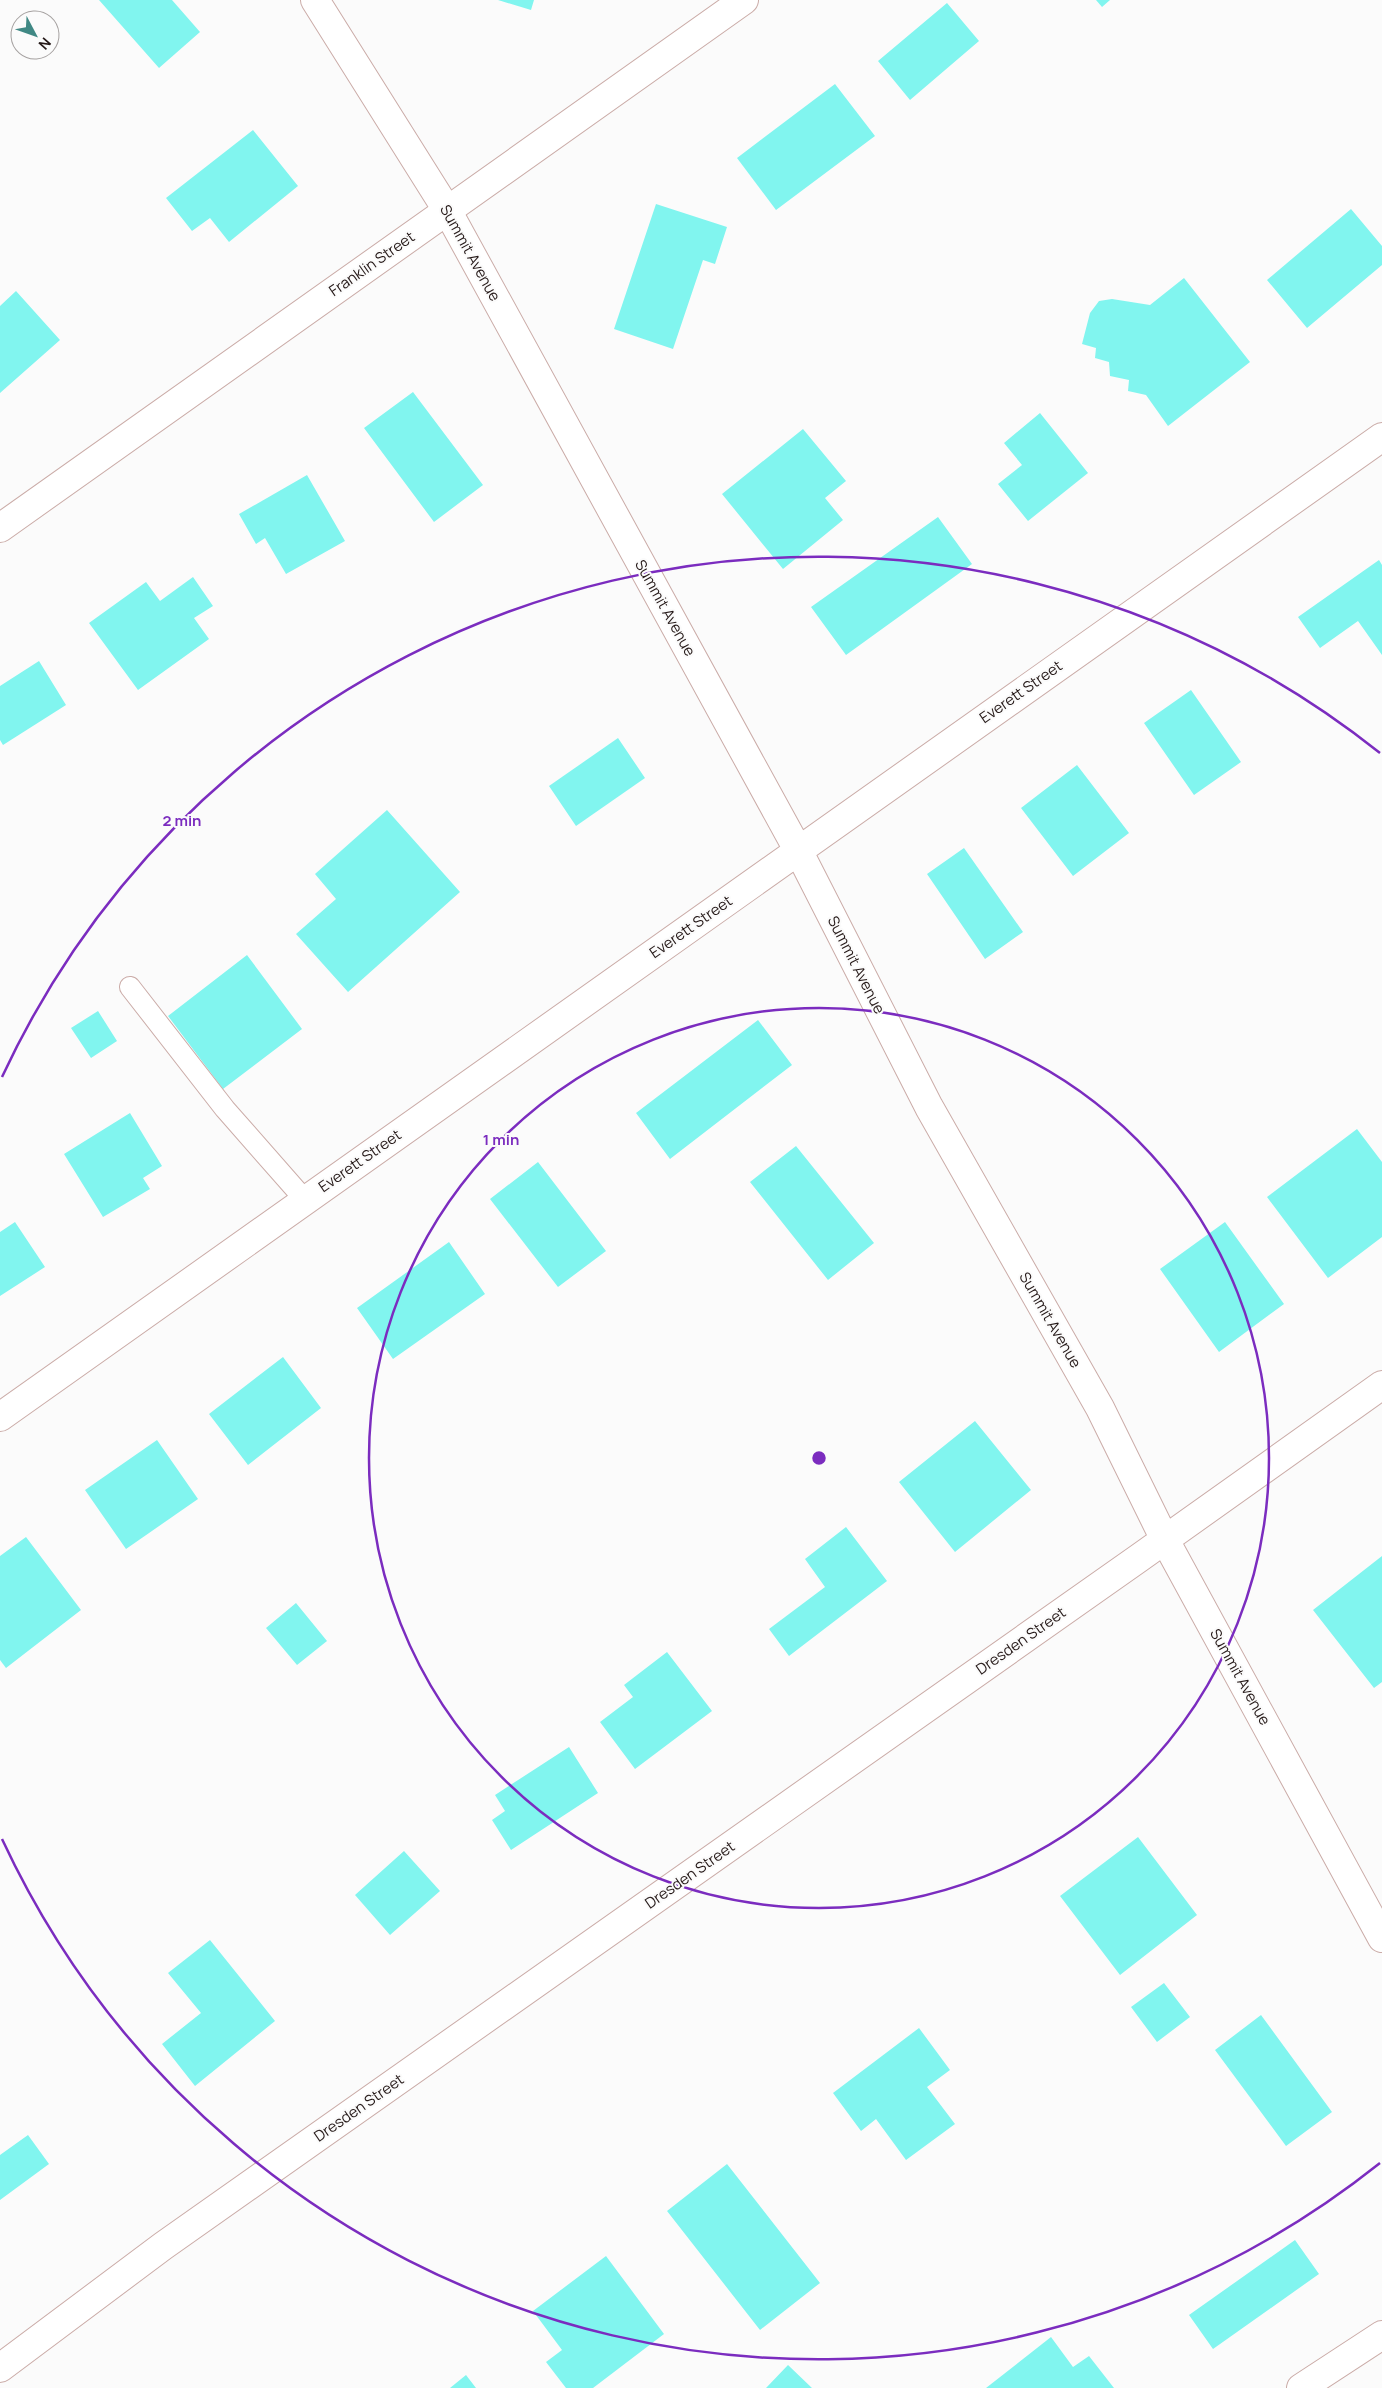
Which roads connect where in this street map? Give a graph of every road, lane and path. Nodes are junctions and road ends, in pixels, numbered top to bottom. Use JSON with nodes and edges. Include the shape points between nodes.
{"nodes":[{"id":1,"x":315,"y":0,"type":"edge"},
{"id":2,"x":744,"y":0,"type":"edge"},
{"id":3,"x":447,"y":210,"type":"junction"},
{"id":4,"x":1382,"y":437,"type":"edge"},
{"id":5,"x":0,"y":528,"type":"edge"},
{"id":6,"x":798,"y":850,"type":"junction"},
{"id":7,"x":130,"y":987,"type":"dead end"},
{"id":8,"x":305,"y":1200,"type":"junction"},
{"id":9,"x":1382,"y":1384,"type":"edge"},
{"id":10,"x":0,"y":1417,"type":"edge"},
{"id":11,"x":1165,"y":1540,"type":"junction"},
{"id":12,"x":1382,"y":1938,"type":"edge"},
{"id":13,"x":1382,"y":2335,"type":"edge"},
{"id":14,"x":0,"y":2368,"type":"edge"},
{"id":15,"x":1301,"y":2388,"type":"edge"}],
"edges":[{"from":1,"to":3,"type":"street","name":"Summit Avenue"},
{"from":2,"to":3,"type":"street","name":"Franklin Street"},
{"from":3,"to":5,"type":"street","name":"Franklin Street"},
{"from":3,"to":6,"type":"street","name":"Summit Avenue"},
{"from":4,"to":6,"type":"street","name":"Everett Street"},
{"from":6,"to":8,"type":"street","name":"Everett Street"},
{"from":6,"to":11,"type":"street","name":"Summit Avenue","via":[[928,1107],[1100,1408]]},
{"from":7,"to":8,"type":"lane","via":[[225,1109]]},
{"from":8,"to":10,"type":"street","name":"Everett Street"},
{"from":9,"to":11,"type":"street","name":"Dresden Street"},
{"from":11,"to":12,"type":"street","name":"Summit Avenue"},
{"from":11,"to":14,"type":"street","name":"Dresden Street","via":[[171,2240]]},
{"from":13,"to":15,"type":"street"}]}
